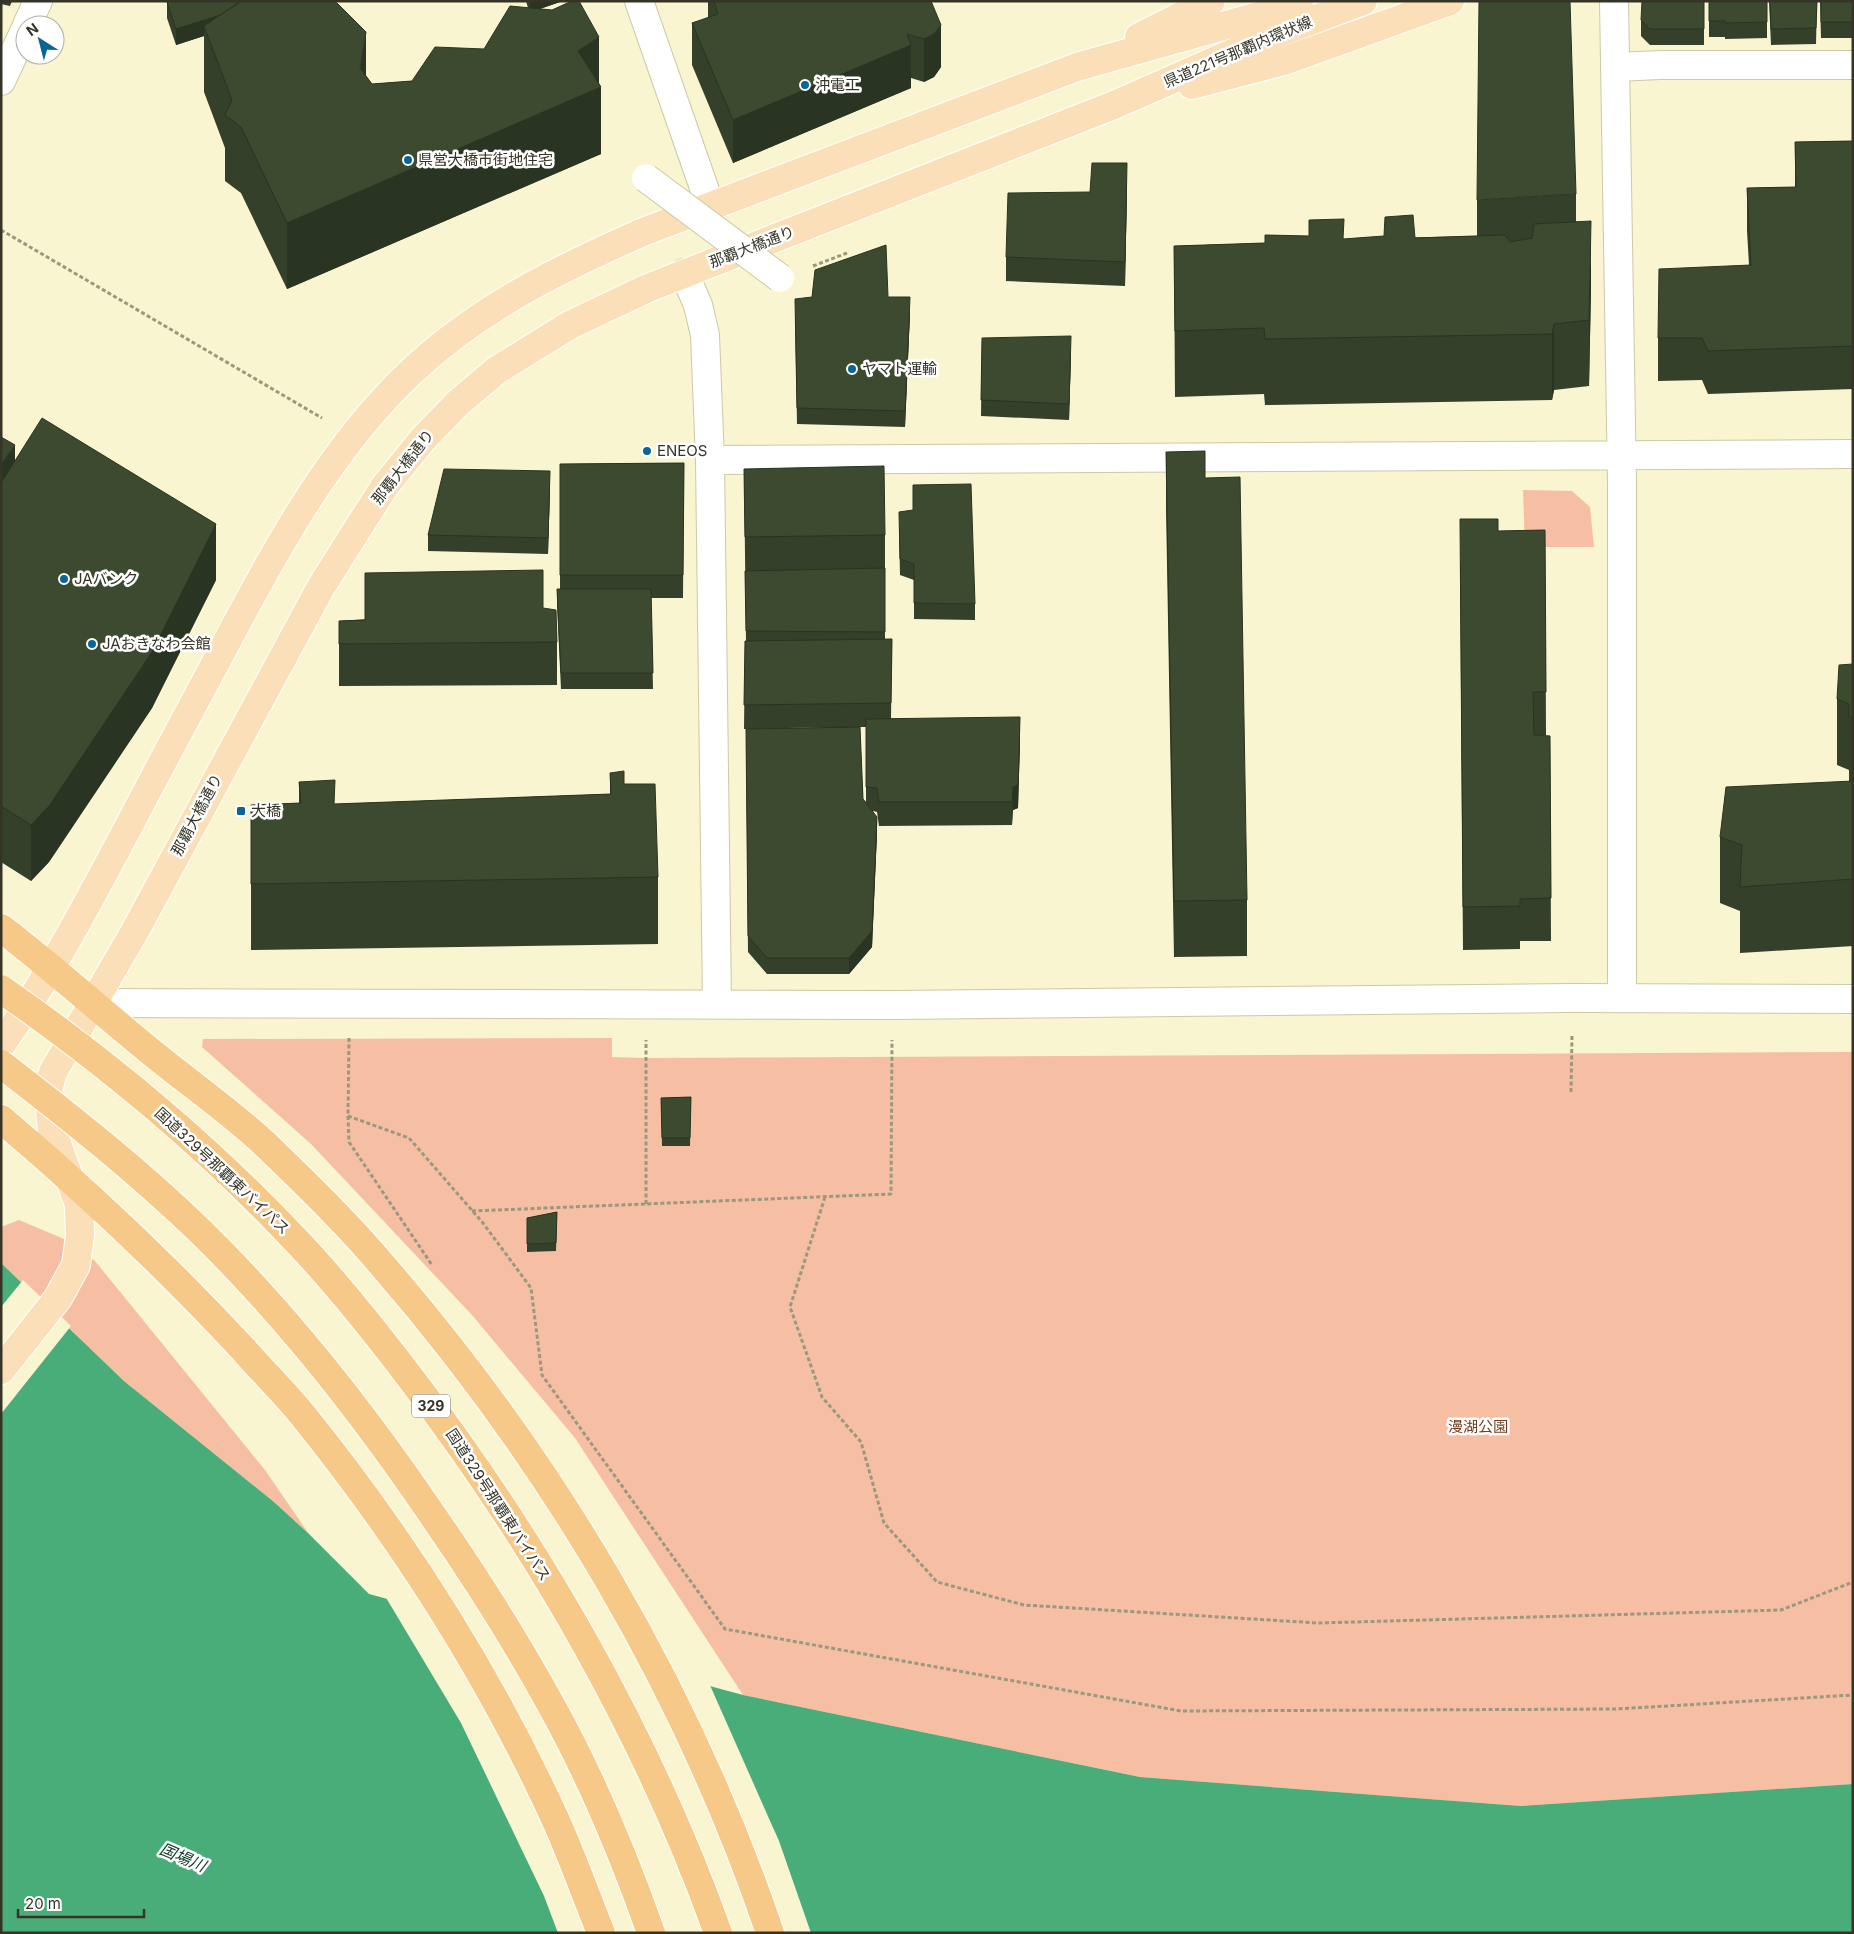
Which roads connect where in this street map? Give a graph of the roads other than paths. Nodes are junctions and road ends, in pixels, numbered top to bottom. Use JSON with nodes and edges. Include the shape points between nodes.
{"nodes":[{"id":1,"x":38,"y":1,"type":"edge"},
{"id":2,"x":639,"y":1,"type":"edge"},
{"id":3,"x":1210,"y":1,"type":"edge"},
{"id":4,"x":1300,"y":1,"type":"edge"},
{"id":5,"x":1363,"y":1,"type":"edge"},
{"id":6,"x":1450,"y":1,"type":"edge"},
{"id":7,"x":1614,"y":1,"type":"edge"},
{"id":8,"x":32,"y":15,"type":"edge"},
{"id":9,"x":15,"y":51,"type":"edge"},
{"id":10,"x":1853,"y":65,"type":"edge"},
{"id":11,"x":1077,"y":68,"type":"junction"},
{"id":12,"x":1616,"y":68,"type":"junction"},
{"id":13,"x":1,"y":81,"type":"edge"},
{"id":14,"x":1114,"y":105,"type":"junction"},
{"id":15,"x":646,"y":178,"type":"dead end"},
{"id":16,"x":710,"y":205,"type":"junction"},
{"id":17,"x":684,"y":273,"type":"junction"},
{"id":18,"x":780,"y":278,"type":"dead end"},
{"id":19,"x":1853,"y":454,"type":"edge"},
{"id":20,"x":1622,"y":456,"type":"junction"},
{"id":21,"x":710,"y":460,"type":"junction"},
{"id":22,"x":1,"y":928,"type":"edge"},
{"id":23,"x":52,"y":968,"type":"junction"},
{"id":24,"x":1,"y":989,"type":"edge"},
{"id":25,"x":1622,"y":998,"type":"junction"},
{"id":26,"x":1853,"y":999,"type":"edge"},
{"id":27,"x":92,"y":1003,"type":"junction"},
{"id":28,"x":717,"y":1004,"type":"junction"},
{"id":29,"x":1,"y":1044,"type":"edge"},
{"id":30,"x":1,"y":1064,"type":"edge"},
{"id":31,"x":1,"y":1118,"type":"edge"},
{"id":32,"x":69,"y":1176,"type":"junction"},
{"id":33,"x":1,"y":1370,"type":"edge"},
{"id":34,"x":601,"y":1933,"type":"edge"},
{"id":35,"x":651,"y":1933,"type":"edge"},
{"id":36,"x":718,"y":1933,"type":"edge"},
{"id":37,"x":770,"y":1933,"type":"edge"}],
"edges":[{"from":1,"to":8,"type":"street"},
{"from":2,"to":16,"type":"street"},
{"from":3,"to":11,"type":"main road"},
{"from":4,"to":11,"type":"main road","name":"県道221号那覇内環状線","via":[[1269,13]]},
{"from":5,"to":14,"type":"main road","name":"県道221号那覇内環状線","via":[[1276,34]]},
{"from":6,"to":14,"type":"main road","via":[[1284,62]]},
{"from":7,"to":12,"type":"street"},
{"from":9,"to":13,"type":"street"},
{"from":10,"to":12,"type":"street"},
{"from":11,"to":16,"type":"main road"},
{"from":12,"to":20,"type":"street"},
{"from":14,"to":17,"type":"main road","name":"那覇大橋通り"},
{"from":15,"to":18,"type":"street","bridge":true},
{"from":16,"to":23,"type":"main road","via":[[578,261],[520,291],[479,317],[392,391],[326,473],[271,560]]},
{"from":17,"to":21,"type":"street","via":[[698,305],[705,334]]},
{"from":17,"to":27,"type":"main road","name":"那覇大橋通り","via":[[607,306],[534,346],[497,370],[422,439],[385,486],[321,587],[135,931]]},
{"from":19,"to":20,"type":"street"},
{"from":20,"to":21,"type":"street"},
{"from":20,"to":25,"type":"street"},
{"from":21,"to":28,"type":"street"},
{"from":22,"to":23,"type":"highway"},
{"from":23,"to":27,"type":"highway"},
{"from":23,"to":29,"type":"main road"},
{"from":24,"to":36,"type":"highway","name":"国道329号那覇東バイパス","number":"329","bridge":true,"via":[[102,1064],[240,1184],[295,1239],[394,1357],[495,1495],[601,1674],[680,1835]]},
{"from":25,"to":26,"type":"street"},
{"from":25,"to":28,"type":"street"},
{"from":27,"to":28,"type":"street"},
{"from":27,"to":32,"type":"main road","name":"那覇大橋通り","via":[[53,1072],[48,1090],[52,1130]]},
{"from":27,"to":37,"type":"highway","via":[[264,1143],[382,1264],[461,1360],[574,1523],[631,1618],[696,1749],[752,1880]]},
{"from":30,"to":35,"type":"highway","bridge":true,"via":[[109,1149],[201,1232],[338,1385],[403,1472],[481,1586],[552,1706],[598,1799]]},
{"from":31,"to":32,"type":"highway"},
{"from":32,"to":33,"type":"main road","name":"那覇大橋通り","via":[[79,1205],[76,1265],[58,1298]]},
{"from":32,"to":34,"type":"highway","via":[[211,1315],[303,1415],[392,1534],[434,1598],[510,1728],[557,1824]]}]}
